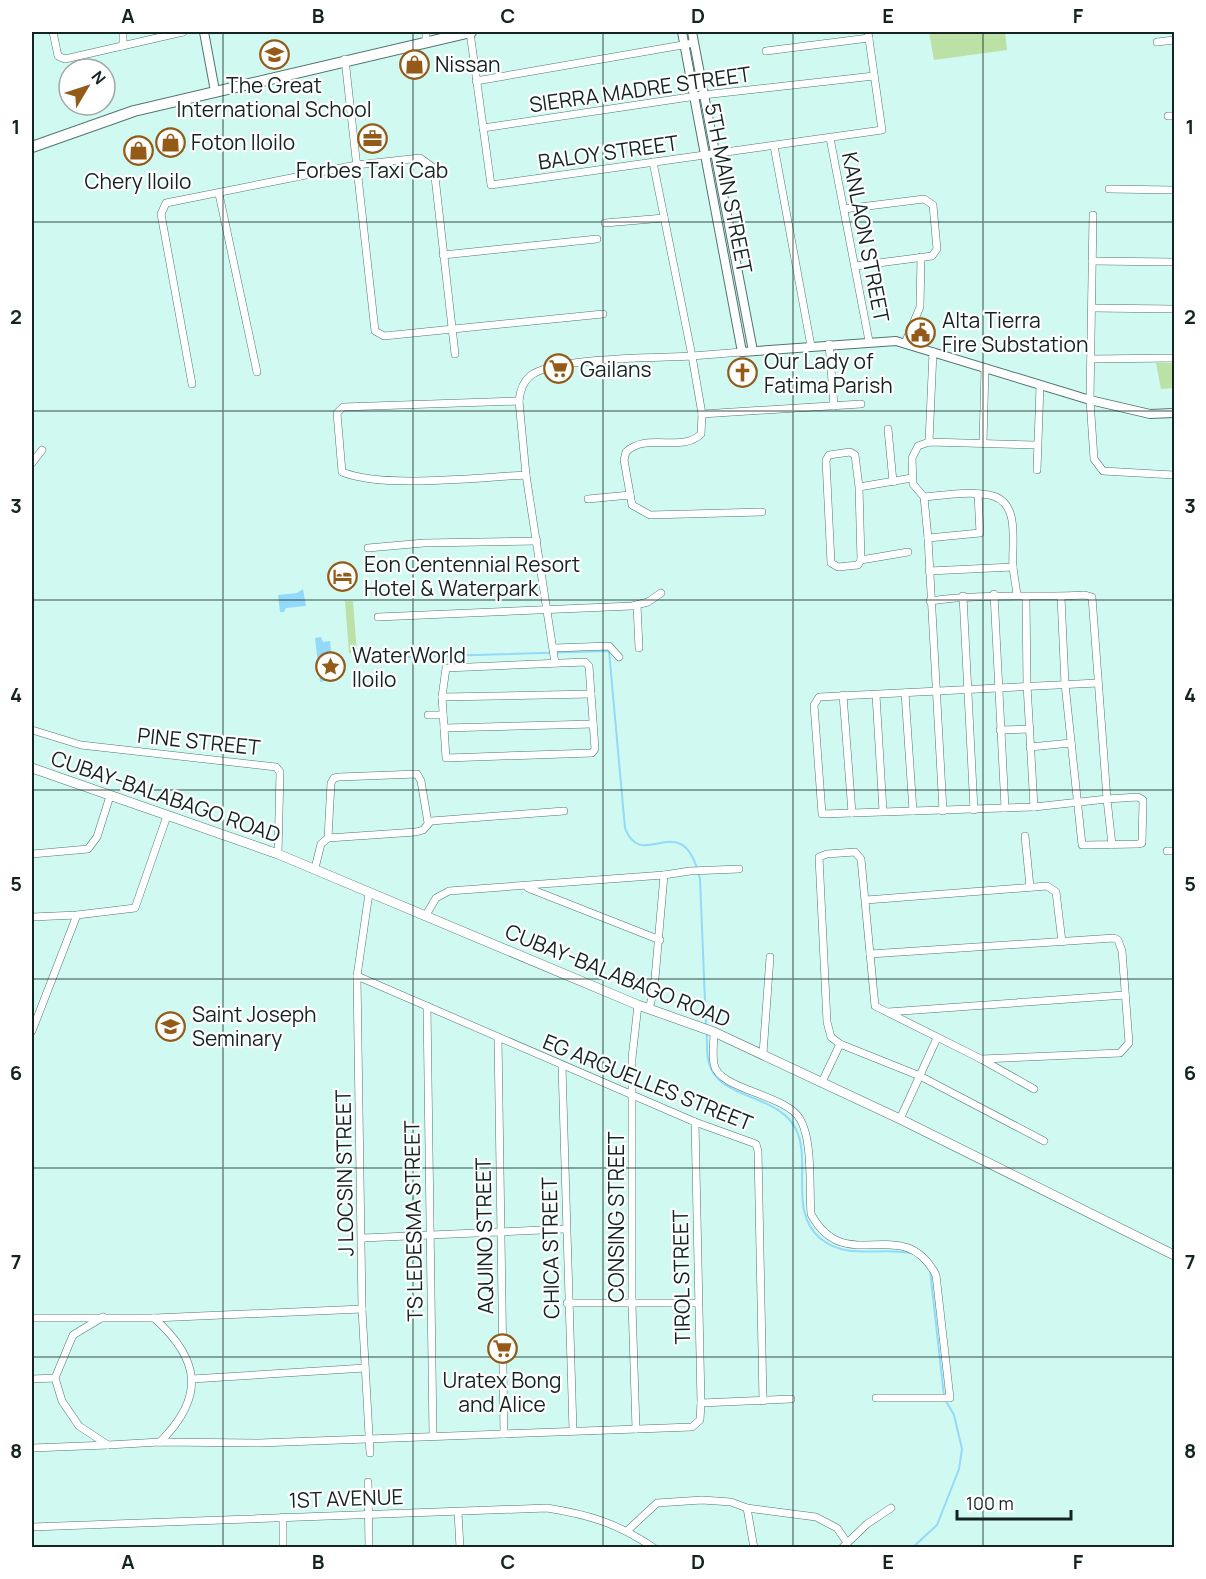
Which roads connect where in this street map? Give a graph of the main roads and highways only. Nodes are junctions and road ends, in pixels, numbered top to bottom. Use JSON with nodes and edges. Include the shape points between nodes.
{"nodes":[{"id":1,"x":471,"y":32,"type":"edge"},
{"id":2,"x":426,"y":36,"type":"edge"},
{"id":3,"x":32,"y":147,"type":"edge"},
{"id":4,"x":32,"y":768,"type":"edge"},
{"id":5,"x":1174,"y":1256,"type":"edge"}],
"edges":[{"from":1,"to":2,"type":"main road"},
{"from":2,"to":3,"type":"main road","via":[[120,115]]},
{"from":4,"to":5,"type":"main road","name":"CUBAY-BALABAGO ROAD","via":[[315,868],[638,1005],[711,1031],[900,1119]]}]}
